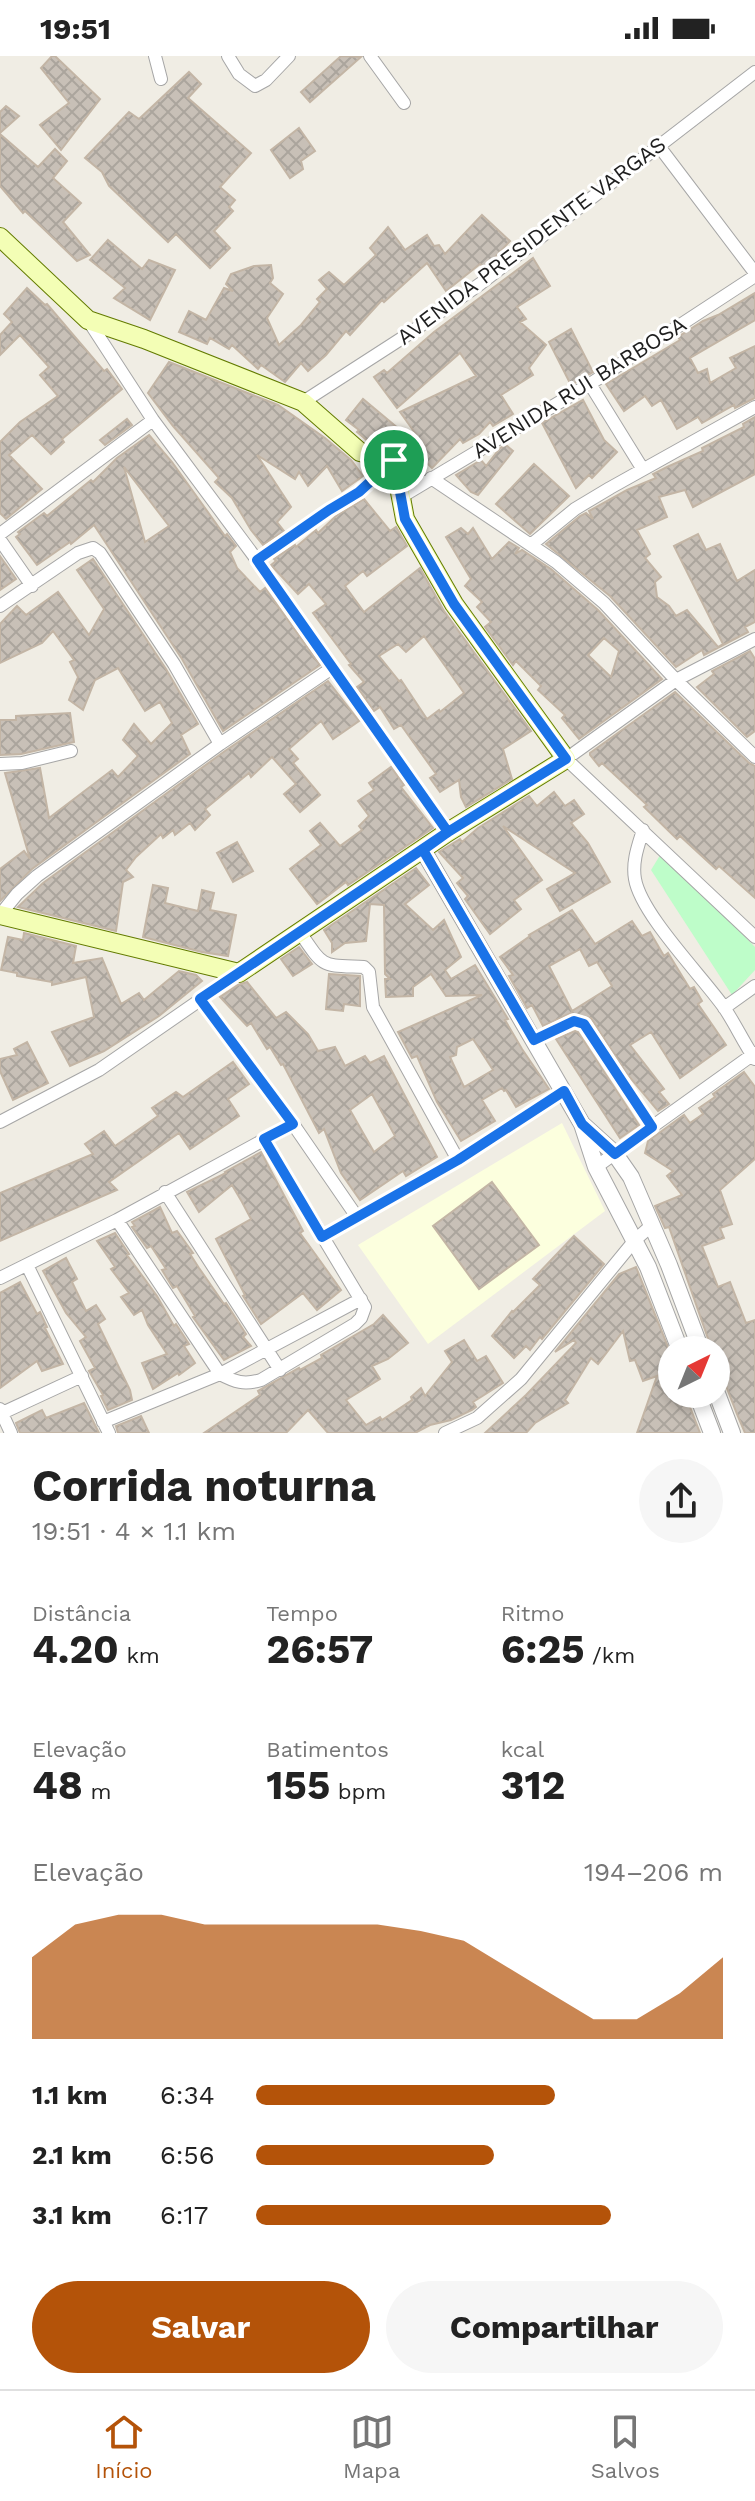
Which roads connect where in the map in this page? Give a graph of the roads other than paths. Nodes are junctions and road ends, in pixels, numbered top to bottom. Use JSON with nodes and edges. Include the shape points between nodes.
{"nodes":[{"id":1,"x":155,"y":56,"type":"edge"},
{"id":2,"x":228,"y":56,"type":"edge"},
{"id":3,"x":289,"y":56,"type":"edge"},
{"id":4,"x":370,"y":56,"type":"edge"},
{"id":5,"x":755,"y":72,"type":"edge"},
{"id":6,"x":161,"y":79,"type":"dead end"},
{"id":7,"x":404,"y":103,"type":"dead end"},
{"id":8,"x":658,"y":145,"type":"junction"},
{"id":9,"x":0,"y":237,"type":"edge"},
{"id":10,"x":755,"y":275,"type":"edge"},
{"id":11,"x":88,"y":320,"type":"junction"},
{"id":12,"x":590,"y":384,"type":"junction"},
{"id":13,"x":303,"y":402,"type":"junction"},
{"id":14,"x":755,"y":407,"type":"edge"},
{"id":15,"x":153,"y":420,"type":"junction"},
{"id":16,"x":394,"y":460,"type":"junction"},
{"id":17,"x":642,"y":468,"type":"junction"},
{"id":18,"x":431,"y":478,"type":"junction"},
{"id":19,"x":401,"y":497,"type":"junction"},
{"id":20,"x":0,"y":534,"type":"edge"},
{"id":21,"x":0,"y":540,"type":"edge"},
{"id":22,"x":532,"y":544,"type":"junction"},
{"id":23,"x":257,"y":560,"type":"junction"},
{"id":24,"x":32,"y":586,"type":"junction"},
{"id":25,"x":0,"y":606,"type":"edge"},
{"id":26,"x":755,"y":639,"type":"edge"},
{"id":27,"x":332,"y":668,"type":"junction"},
{"id":28,"x":676,"y":680,"type":"junction"},
{"id":29,"x":220,"y":744,"type":"junction"},
{"id":30,"x":71,"y":751,"type":"dead end"},
{"id":31,"x":755,"y":757,"type":"edge"},
{"id":32,"x":566,"y":759,"type":"junction"},
{"id":33,"x":0,"y":764,"type":"edge"},
{"id":34,"x":643,"y":830,"type":"junction"},
{"id":35,"x":448,"y":832,"type":"junction"},
{"id":36,"x":423,"y":850,"type":"junction"},
{"id":37,"x":0,"y":915,"type":"edge"},
{"id":38,"x":299,"y":931,"type":"junction"},
{"id":39,"x":755,"y":937,"type":"edge"},
{"id":40,"x":239,"y":973,"type":"junction"},
{"id":41,"x":755,"y":986,"type":"edge"},
{"id":42,"x":200,"y":999,"type":"junction"},
{"id":43,"x":724,"y":1008,"type":"junction"},
{"id":44,"x":534,"y":1040,"type":"junction"},
{"id":45,"x":754,"y":1056,"type":"edge"},
{"id":46,"x":564,"y":1091,"type":"junction"},
{"id":47,"x":0,"y":1122,"type":"edge"},
{"id":48,"x":293,"y":1124,"type":"junction"},
{"id":49,"x":582,"y":1124,"type":"junction"},
{"id":50,"x":652,"y":1127,"type":"junction"},
{"id":51,"x":264,"y":1139,"type":"junction"},
{"id":52,"x":615,"y":1154,"type":"junction"},
{"id":53,"x":458,"y":1160,"type":"junction"},
{"id":54,"x":596,"y":1167,"type":"junction"},
{"id":55,"x":165,"y":1192,"type":"junction"},
{"id":56,"x":357,"y":1217,"type":"junction"},
{"id":57,"x":117,"y":1220,"type":"junction"},
{"id":58,"x":651,"y":1226,"type":"junction"},
{"id":59,"x":322,"y":1237,"type":"junction"},
{"id":60,"x":635,"y":1240,"type":"junction"},
{"id":61,"x":27,"y":1265,"type":"junction"},
{"id":62,"x":0,"y":1278,"type":"edge"},
{"id":63,"x":361,"y":1299,"type":"junction"},
{"id":64,"x":674,"y":1336,"type":"edge"},
{"id":65,"x":696,"y":1336,"type":"edge"},
{"id":66,"x":266,"y":1350,"type":"junction"},
{"id":67,"x":280,"y":1370,"type":"junction"},
{"id":68,"x":220,"y":1374,"type":"junction"},
{"id":69,"x":82,"y":1376,"type":"junction"},
{"id":70,"x":702,"y":1408,"type":"edge"},
{"id":71,"x":722,"y":1408,"type":"edge"},
{"id":72,"x":1,"y":1412,"type":"edge"},
{"id":73,"x":106,"y":1428,"type":"edge"},
{"id":74,"x":11,"y":1433,"type":"edge"},
{"id":75,"x":445,"y":1433,"type":"edge"},
{"id":76,"x":712,"y":1433,"type":"edge"},
{"id":77,"x":732,"y":1433,"type":"edge"}],
"edges":[{"from":1,"to":6,"type":"street"},
{"from":2,"to":3,"type":"street","via":[[255,86]]},
{"from":4,"to":7,"type":"street"},
{"from":5,"to":8,"type":"street","name":"AVENIDA PRESIDENTE VARGAS"},
{"from":8,"to":10,"type":"street"},
{"from":8,"to":13,"type":"street","name":"AVENIDA PRESIDENTE VARGAS","via":[[480,284]]},
{"from":9,"to":11,"type":"main road"},
{"from":10,"to":12,"type":"street","name":"AVENIDA RUI BARBOSA"},
{"from":11,"to":13,"type":"main road"},
{"from":11,"to":15,"type":"street"},
{"from":12,"to":17,"type":"street"},
{"from":12,"to":18,"type":"street","name":"AVENIDA RUI BARBOSA"},
{"from":13,"to":16,"type":"main road","via":[[360,452]]},
{"from":14,"to":17,"type":"street"},
{"from":15,"to":20,"type":"street"},
{"from":15,"to":23,"type":"street"},
{"from":16,"to":19,"type":"main road"},
{"from":16,"to":23,"type":"street","via":[[359,492]]},
{"from":17,"to":22,"type":"street","via":[[575,509]]},
{"from":18,"to":19,"type":"street","name":"AVENIDA RUI BARBOSA"},
{"from":18,"to":22,"type":"street"},
{"from":19,"to":32,"type":"main road","via":[[405,519],[454,604]]},
{"from":21,"to":24,"type":"street"},
{"from":22,"to":28,"type":"street","via":[[604,603]]},
{"from":23,"to":27,"type":"street"},
{"from":24,"to":25,"type":"street"},
{"from":24,"to":29,"type":"street","via":[[78,553],[93,548],[100,553]]},
{"from":26,"to":28,"type":"street"},
{"from":27,"to":29,"type":"street"},
{"from":27,"to":35,"type":"street"},
{"from":28,"to":31,"type":"street"},
{"from":28,"to":32,"type":"street"},
{"from":29,"to":37,"type":"street","via":[[37,876]]},
{"from":30,"to":33,"type":"street"},
{"from":32,"to":34,"type":"street"},
{"from":32,"to":35,"type":"main road"},
{"from":34,"to":39,"type":"street"},
{"from":34,"to":43,"type":"street","via":[[636,852],[638,890],[649,912]]},
{"from":35,"to":36,"type":"main road"},
{"from":36,"to":38,"type":"main road"},
{"from":36,"to":44,"type":"street"},
{"from":37,"to":40,"type":"main road"},
{"from":38,"to":40,"type":"main road"},
{"from":38,"to":53,"type":"street","via":[[329,966],[364,967],[369,972],[373,1007]]},
{"from":40,"to":42,"type":"street"},
{"from":41,"to":43,"type":"street"},
{"from":42,"to":47,"type":"street","via":[[99,1070]]},
{"from":42,"to":48,"type":"street"},
{"from":43,"to":45,"type":"street"},
{"from":44,"to":46,"type":"street"},
{"from":44,"to":50,"type":"street","via":[[574,1021],[584,1024]]},
{"from":45,"to":50,"type":"street"},
{"from":46,"to":49,"type":"street"},
{"from":46,"to":53,"type":"street"},
{"from":48,"to":51,"type":"street"},
{"from":48,"to":56,"type":"street"},
{"from":49,"to":52,"type":"street"},
{"from":49,"to":54,"type":"street"},
{"from":50,"to":52,"type":"street"},
{"from":51,"to":55,"type":"street"},
{"from":51,"to":59,"type":"street"},
{"from":52,"to":54,"type":"street"},
{"from":52,"to":58,"type":"street","via":[[631,1177]]},
{"from":53,"to":56,"type":"street"},
{"from":54,"to":60,"type":"street"},
{"from":55,"to":57,"type":"street"},
{"from":55,"to":66,"type":"street"},
{"from":56,"to":59,"type":"street"},
{"from":57,"to":61,"type":"street"},
{"from":57,"to":68,"type":"street"},
{"from":58,"to":60,"type":"street"},
{"from":58,"to":65,"type":"street"},
{"from":59,"to":63,"type":"street"},
{"from":60,"to":64,"type":"street"},
{"from":60,"to":75,"type":"street","via":[[521,1379],[477,1418]]},
{"from":61,"to":62,"type":"street"},
{"from":61,"to":69,"type":"street"},
{"from":63,"to":66,"type":"street"},
{"from":63,"to":67,"type":"street","via":[[364,1312],[355,1324]]},
{"from":66,"to":67,"type":"street"},
{"from":66,"to":68,"type":"street"},
{"from":67,"to":68,"type":"street","via":[[247,1384]]},
{"from":68,"to":73,"type":"street"},
{"from":69,"to":72,"type":"street"},
{"from":69,"to":73,"type":"street"},
{"from":70,"to":76,"type":"street"},
{"from":71,"to":77,"type":"street"},
{"from":72,"to":74,"type":"street"}]}
